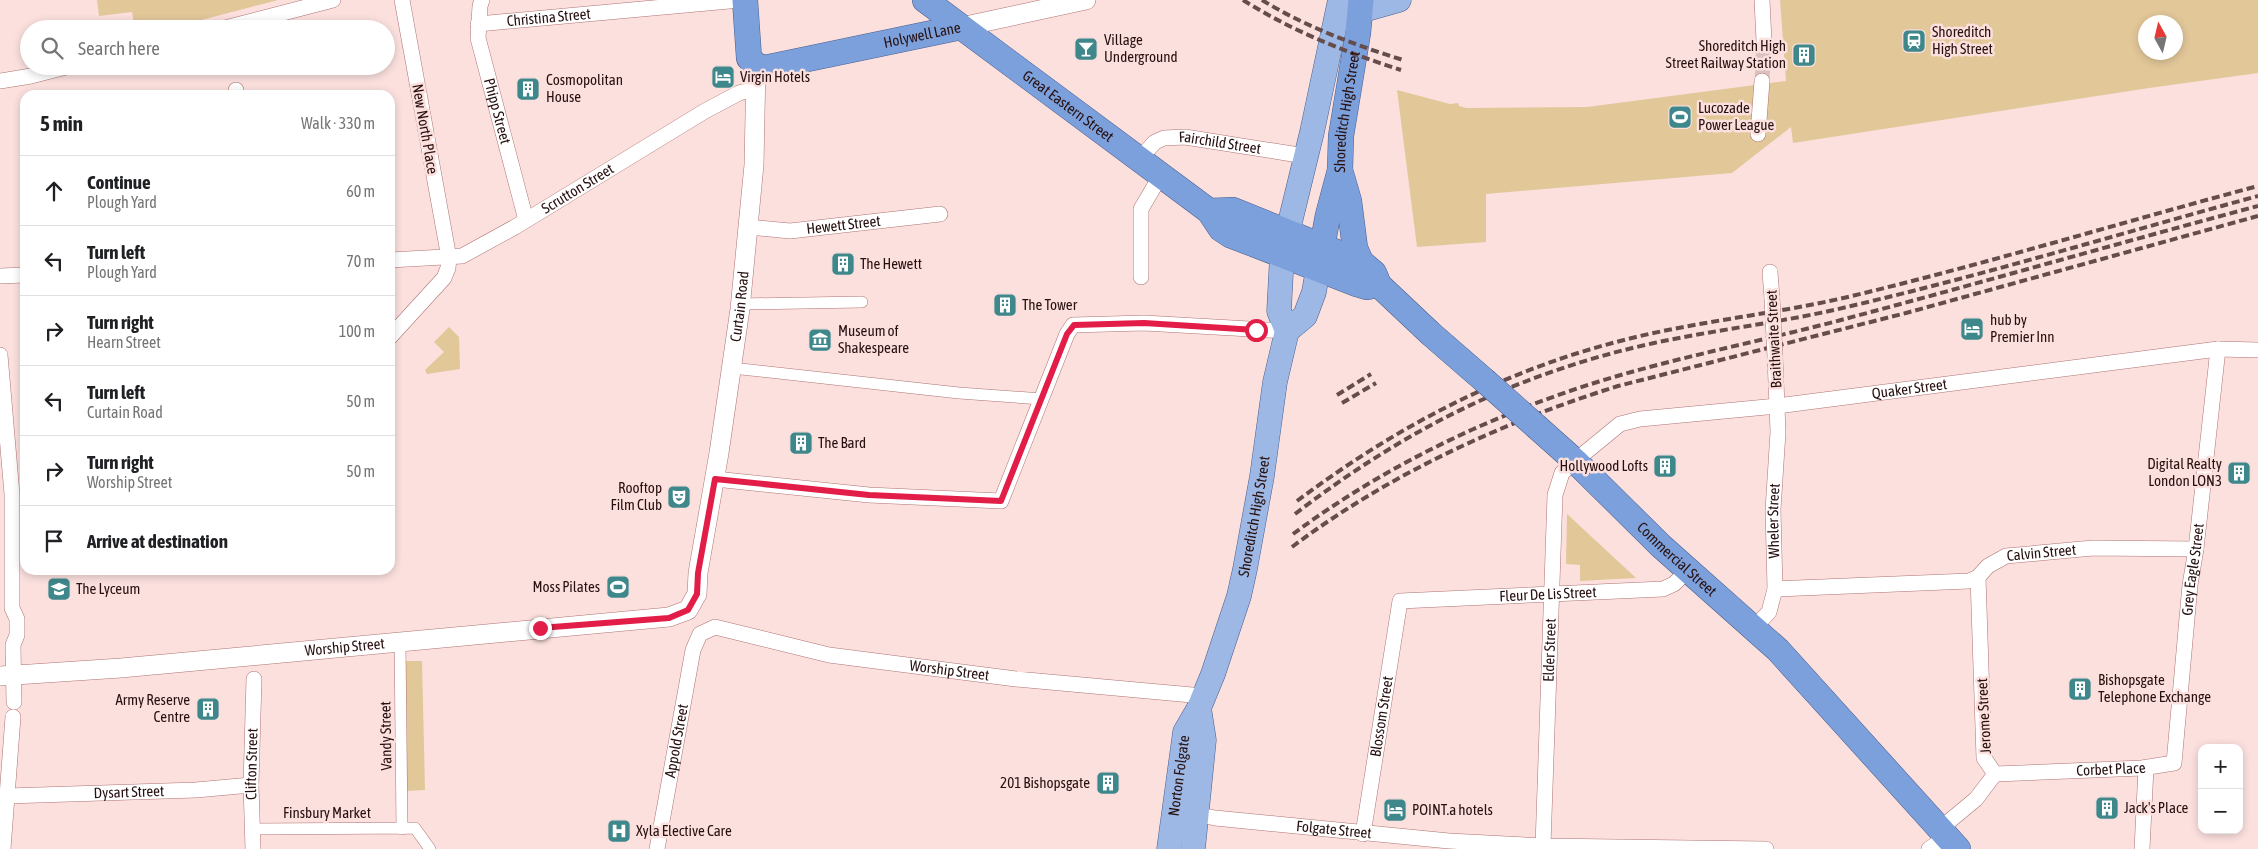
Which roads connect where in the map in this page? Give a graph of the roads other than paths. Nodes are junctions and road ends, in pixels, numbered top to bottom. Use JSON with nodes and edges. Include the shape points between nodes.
{"nodes":[{"id":1,"x":402,"y":0,"type":"edge"},
{"id":2,"x":482,"y":0,"type":"edge"},
{"id":3,"x":740,"y":0,"type":"edge"},
{"id":4,"x":745,"y":0,"type":"edge"},
{"id":5,"x":925,"y":0,"type":"edge"},
{"id":6,"x":1086,"y":0,"type":"edge"},
{"id":7,"x":1399,"y":0,"type":"edge"},
{"id":8,"x":1762,"y":0,"type":"edge"},
{"id":9,"x":328,"y":1,"type":"edge"},
{"id":10,"x":1354,"y":4,"type":"edge"},
{"id":11,"x":1039,"y":5,"type":"edge"},
{"id":12,"x":255,"y":20,"type":"edge"},
{"id":13,"x":478,"y":24,"type":"junction"},
{"id":14,"x":961,"y":27,"type":"junction"},
{"id":15,"x":1764,"y":41,"type":"tunnel mouth"},
{"id":16,"x":35,"y":75,"type":"edge"},
{"id":17,"x":757,"y":77,"type":"junction"},
{"id":18,"x":0,"y":81,"type":"edge"},
{"id":19,"x":1762,"y":81,"type":"tunnel mouth"},
{"id":20,"x":1758,"y":134,"type":"dead end"},
{"id":21,"x":1305,"y":156,"type":"junction"},
{"id":22,"x":1140,"y":158,"type":"junction"},
{"id":23,"x":1340,"y":170,"type":"junction"},
{"id":24,"x":1161,"y":175,"type":"junction"},
{"id":25,"x":1210,"y":211,"type":"junction"},
{"id":26,"x":940,"y":214,"type":"dead end"},
{"id":27,"x":526,"y":220,"type":"junction"},
{"id":28,"x":748,"y":228,"type":"junction"},
{"id":29,"x":1288,"y":231,"type":"junction"},
{"id":30,"x":1282,"y":255,"type":"junction"},
{"id":31,"x":449,"y":258,"type":"junction"},
{"id":32,"x":1320,"y":258,"type":"junction"},
{"id":33,"x":395,"y":260,"type":"edge"},
{"id":34,"x":1361,"y":262,"type":"junction"},
{"id":35,"x":1770,"y":272,"type":"dead end"},
{"id":36,"x":20,"y":275,"type":"edge"},
{"id":37,"x":0,"y":276,"type":"edge"},
{"id":38,"x":1141,"y":277,"type":"dead end"},
{"id":39,"x":1379,"y":285,"type":"junction"},
{"id":40,"x":862,"y":302,"type":"dead end"},
{"id":41,"x":740,"y":304,"type":"junction"},
{"id":42,"x":1287,"y":331,"type":"junction"},
{"id":43,"x":395,"y":332,"type":"edge"},
{"id":44,"x":2218,"y":349,"type":"junction"},
{"id":45,"x":2258,"y":350,"type":"edge"},
{"id":46,"x":0,"y":355,"type":"edge"},
{"id":47,"x":732,"y":368,"type":"junction"},
{"id":48,"x":1042,"y":399,"type":"junction"},
{"id":49,"x":1777,"y":406,"type":"junction"},
{"id":50,"x":1575,"y":461,"type":"junction"},
{"id":51,"x":715,"y":479,"type":"junction"},
{"id":52,"x":6,"y":495,"type":"edge"},
{"id":53,"x":2196,"y":549,"type":"junction"},
{"id":54,"x":1688,"y":570,"type":"junction"},
{"id":55,"x":1978,"y":578,"type":"junction"},
{"id":56,"x":1775,"y":589,"type":"junction"},
{"id":57,"x":1552,"y":595,"type":"junction"},
{"id":58,"x":1400,"y":601,"type":"joint"},
{"id":59,"x":688,"y":610,"type":"joint"},
{"id":60,"x":1754,"y":628,"type":"junction"},
{"id":61,"x":700,"y":634,"type":"joint"},
{"id":62,"x":400,"y":642,"type":"junction"},
{"id":63,"x":7,"y":676,"type":"edge"},
{"id":64,"x":254,"y":679,"type":"dead end"},
{"id":65,"x":1201,"y":702,"type":"junction"},
{"id":66,"x":2146,"y":768,"type":"junction"},
{"id":67,"x":1995,"y":774,"type":"junction"},
{"id":68,"x":251,"y":785,"type":"junction"},
{"id":69,"x":7,"y":796,"type":"junction"},
{"id":70,"x":1174,"y":806,"type":"junction"},
{"id":71,"x":1196,"y":815,"type":"junction"},
{"id":72,"x":252,"y":829,"type":"junction"},
{"id":73,"x":402,"y":829,"type":"junction"},
{"id":74,"x":1363,"y":834,"type":"junction"},
{"id":75,"x":1944,"y":841,"type":"edge"},
{"id":76,"x":1449,"y":845,"type":"edge"},
{"id":77,"x":1543,"y":846,"type":"junction"},
{"id":78,"x":2,"y":849,"type":"edge"},
{"id":79,"x":253,"y":849,"type":"edge"},
{"id":80,"x":430,"y":849,"type":"edge"},
{"id":81,"x":657,"y":849,"type":"edge"},
{"id":82,"x":1169,"y":849,"type":"edge"},
{"id":83,"x":1193,"y":849,"type":"edge"},
{"id":84,"x":1766,"y":849,"type":"edge"},
{"id":85,"x":2142,"y":849,"type":"edge"}],
"edges":[{"from":1,"to":31,"type":"street","name":"New North Place"},
{"from":2,"to":13,"type":"street","name":"Phipp Street"},
{"from":3,"to":13,"type":"street","name":"Christina Street"},
{"from":4,"to":17,"type":"highway","name":"Curtain Road","via":[[749,58]]},
{"from":5,"to":14,"type":"highway","name":"Great Eastern Street"},
{"from":6,"to":11,"type":"street","name":"Holywell Lane"},
{"from":7,"to":10,"type":"main road"},
{"from":8,"to":15,"type":"street"},
{"from":9,"to":12,"type":"street"},
{"from":10,"to":21,"type":"main road","name":"Shoreditch High Street"},
{"from":10,"to":23,"type":"highway","name":"Shoreditch High Street"},
{"from":11,"to":14,"type":"street","name":"Holywell Lane"},
{"from":13,"to":27,"type":"street","name":"Phipp Street","via":[[478,38]]},
{"from":14,"to":17,"type":"highway","name":"Holywell Lane","via":[[764,68]]},
{"from":14,"to":22,"type":"highway","name":"Great Eastern Street"},
{"from":16,"to":18,"type":"street"},
{"from":17,"to":27,"type":"street","name":"Scrutton Street","via":[[738,93]]},
{"from":17,"to":28,"type":"street","name":"Curtain Road"},
{"from":19,"to":20,"type":"street"},
{"from":21,"to":22,"type":"street","name":"Fairchild Street","via":[[1186,137],[1164,138],[1155,142]]},
{"from":21,"to":29,"type":"main road","name":"Shoreditch High Street"},
{"from":22,"to":24,"type":"highway","name":"Great Eastern Street"},
{"from":23,"to":32,"type":"highway","name":"Shoreditch High Street"},
{"from":23,"to":34,"type":"highway","via":[[1349,201],[1355,248]]},
{"from":24,"to":25,"type":"highway","name":"Great Eastern Street"},
{"from":24,"to":38,"type":"street","via":[[1142,209]]},
{"from":25,"to":29,"type":"highway","via":[[1233,210]]},
{"from":25,"to":30,"type":"highway","name":"Great Eastern Street","via":[[1221,229],[1230,235]]},
{"from":26,"to":28,"type":"street","name":"Hewett Street","via":[[790,231]]},
{"from":27,"to":31,"type":"street","name":"Scrutton Street","via":[[462,256]]},
{"from":28,"to":41,"type":"street","name":"Curtain Road"},
{"from":29,"to":30,"type":"main road","name":"Shoreditch High Street"},
{"from":29,"to":32,"type":"highway","name":"Commercial Street"},
{"from":30,"to":32,"type":"highway","name":"Commercial Street"},
{"from":30,"to":42,"type":"main road","name":"Shoreditch High Street","via":[[1278,310]]},
{"from":31,"to":33,"type":"street","name":"Scrutton Street"},
{"from":31,"to":43,"type":"street","via":[[444,278]]},
{"from":32,"to":34,"type":"highway","name":"Commercial Street"},
{"from":32,"to":39,"type":"highway","name":"Commercial Street","via":[[1367,287]]},
{"from":32,"to":42,"type":"main road","name":"Shoreditch High Street","via":[[1314,292],[1305,316]]},
{"from":34,"to":39,"type":"highway","name":"Commercial Street","via":[[1374,273]]},
{"from":35,"to":49,"type":"street","name":"Braithwaite Street","bridge":true},
{"from":36,"to":37,"type":"street"},
{"from":39,"to":50,"type":"highway","name":"Commercial Street","bridge":true},
{"from":40,"to":41,"type":"street"},
{"from":41,"to":47,"type":"street","name":"Curtain Road"},
{"from":42,"to":48,"type":"street","via":[[1144,323],[1074,325]]},
{"from":42,"to":65,"type":"main road","name":"Shoreditch High Street","via":[[1275,382],[1245,569],[1226,638]]},
{"from":44,"to":45,"type":"street","name":"Quaker Street"},
{"from":44,"to":49,"type":"street","name":"Quaker Street"},
{"from":44,"to":53,"type":"street","name":"Grey Eagle Street"},
{"from":46,"to":52,"type":"street"},
{"from":47,"to":48,"type":"street"},
{"from":47,"to":51,"type":"street","name":"Curtain Road"},
{"from":48,"to":51,"type":"street","via":[[1001,501],[869,495]]},
{"from":49,"to":50,"type":"street","name":"Quaker Street","via":[[1640,419],[1620,424]]},
{"from":49,"to":56,"type":"street","name":"Wheler Street","via":[[1773,510]]},
{"from":50,"to":54,"type":"highway","name":"Commercial Street"},
{"from":50,"to":57,"type":"street","name":"Elder Street","via":[[1562,473],[1556,495]]},
{"from":51,"to":59,"type":"street","name":"Curtain Road","via":[[697,594]]},
{"from":52,"to":63,"type":"street","via":[[12,608],[17,620],[17,635]]},
{"from":53,"to":55,"type":"street","name":"Calvin Street","via":[[2093,548],[2006,556],[1988,566]]},
{"from":53,"to":66,"type":"street","name":"Grey Eagle Street","via":[[2174,763]]},
{"from":54,"to":57,"type":"street","name":"Fleur De Lis Street","via":[[1674,584],[1663,589]]},
{"from":54,"to":60,"type":"highway","name":"Commercial Street"},
{"from":55,"to":56,"type":"street","via":[[1969,581]]},
{"from":55,"to":67,"type":"street","name":"Jerome Street","via":[[1984,758]]},
{"from":56,"to":60,"type":"street","name":"Wheler Street","via":[[1769,612]]},
{"from":57,"to":58,"type":"street","name":"Fleur De Lis Street"},
{"from":57,"to":77,"type":"street","name":"Elder Street"},
{"from":58,"to":74,"type":"street","name":"Blossom Street"},
{"from":59,"to":62,"type":"street","name":"Worship Street","via":[[669,618]]},
{"from":60,"to":75,"type":"highway","name":"Commercial Street","via":[[1821,695]]},
{"from":61,"to":65,"type":"street","name":"Worship Street","via":[[715,627],[829,655]]},
{"from":61,"to":81,"type":"street","name":"Appold Street","via":[[693,650]]},
{"from":62,"to":63,"type":"street","name":"Worship Street"},
{"from":62,"to":73,"type":"street","name":"Vandy Street"},
{"from":63,"to":69,"type":"street","via":[[13,710]]},
{"from":64,"to":68,"type":"street","name":"Clifton Street"},
{"from":65,"to":70,"type":"main road","name":"Norton Folgate","via":[[1185,732]]},
{"from":65,"to":71,"type":"main road","name":"Norton Folgate","via":[[1204,734]]},
{"from":66,"to":67,"type":"street","name":"Corbet Place"},
{"from":66,"to":85,"type":"street","name":"Corbet Place"},
{"from":67,"to":75,"type":"street","name":"Jerome Street"},
{"from":68,"to":69,"type":"street","name":"Dysart Street","via":[[196,790]]},
{"from":68,"to":72,"type":"street","name":"Clifton Street"},
{"from":69,"to":78,"type":"street"},
{"from":70,"to":71,"type":"street","name":"Folgate Street"},
{"from":70,"to":82,"type":"main road","name":"Norton Folgate"},
{"from":71,"to":74,"type":"street","name":"Folgate Street"},
{"from":71,"to":83,"type":"main road","name":"Norton Folgate"},
{"from":72,"to":73,"type":"street","name":"Finsbury Market"},
{"from":72,"to":79,"type":"street","name":"Clifton Street"},
{"from":73,"to":80,"type":"street","via":[[415,828]]},
{"from":74,"to":76,"type":"street","name":"Folgate Street"},
{"from":76,"to":77,"type":"street","name":"Folgate Street"},
{"from":77,"to":84,"type":"street","name":"Folgate Street"}]}
